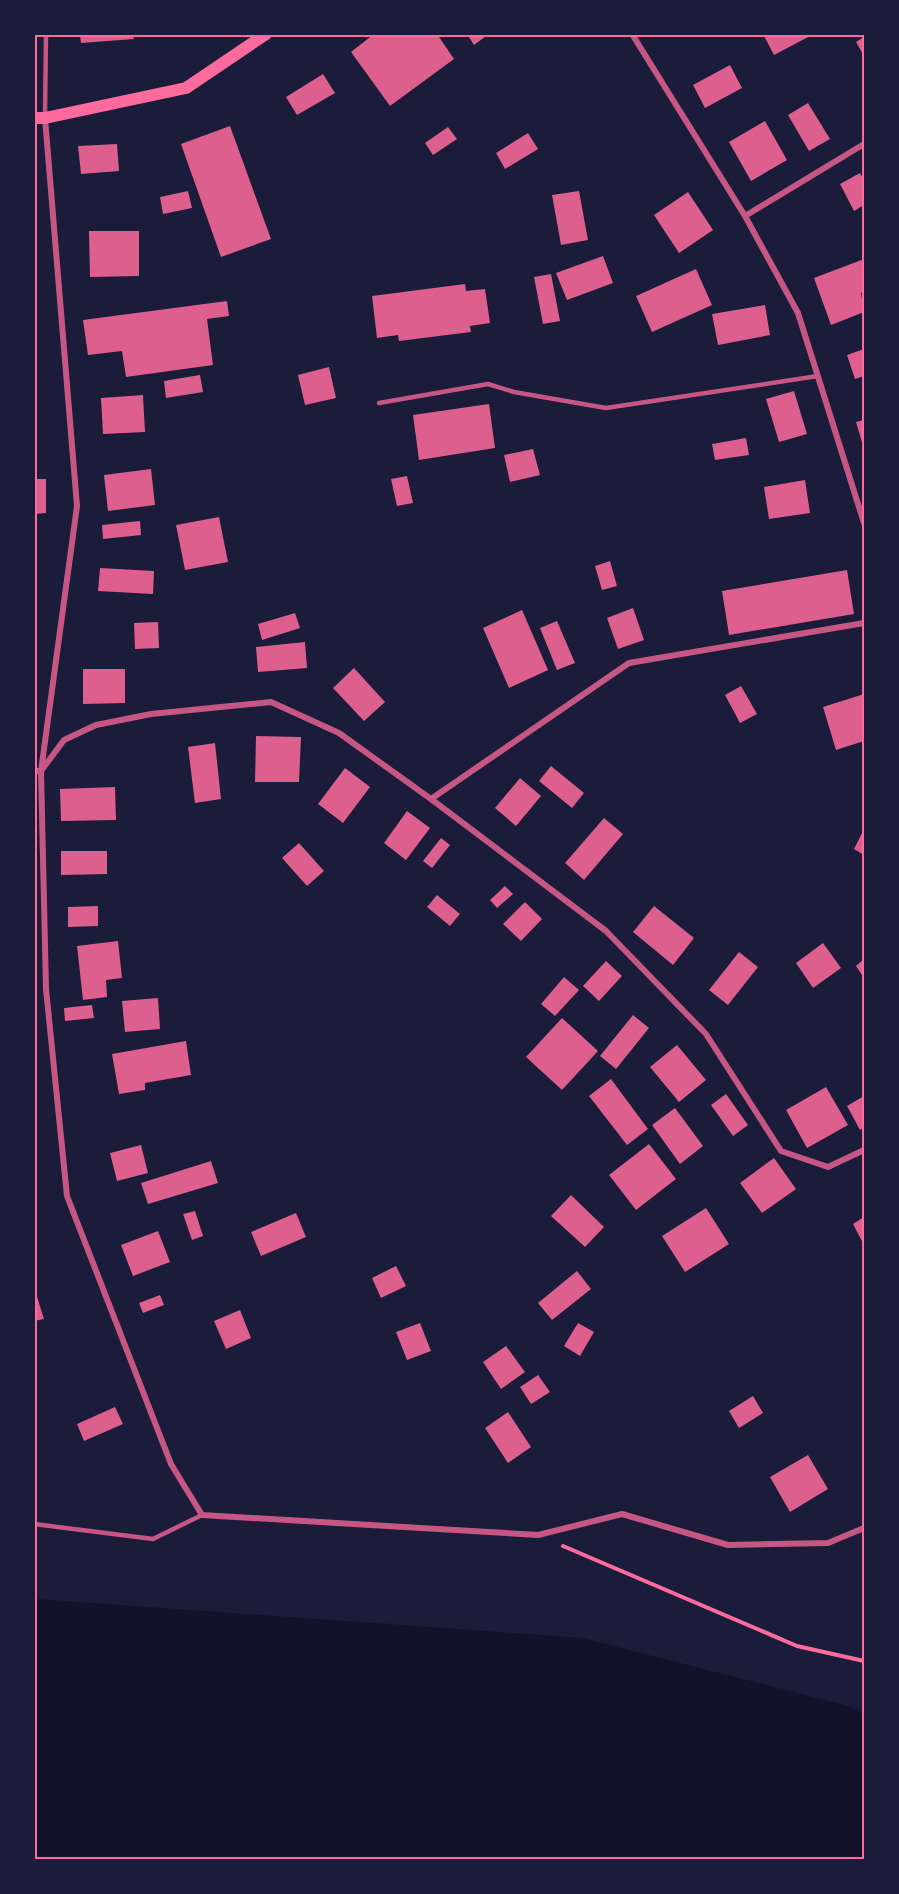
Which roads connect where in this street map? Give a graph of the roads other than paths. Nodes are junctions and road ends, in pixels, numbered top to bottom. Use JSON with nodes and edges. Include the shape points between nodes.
{"nodes":[{"id":1,"x":46,"y":34,"type":"edge"},
{"id":2,"x":266,"y":34,"type":"edge"},
{"id":3,"x":632,"y":34,"type":"edge"},
{"id":4,"x":40,"y":118,"type":"edge"},
{"id":5,"x":864,"y":144,"type":"edge"},
{"id":6,"x":745,"y":216,"type":"junction"},
{"id":7,"x":818,"y":376,"type":"junction"},
{"id":8,"x":379,"y":404,"type":"dead end"},
{"id":9,"x":864,"y":523,"type":"edge"},
{"id":10,"x":864,"y":623,"type":"edge"},
{"id":11,"x":38,"y":771,"type":"edge"},
{"id":12,"x":431,"y":799,"type":"junction"},
{"id":13,"x":864,"y":1149,"type":"edge"},
{"id":14,"x":202,"y":1515,"type":"junction"},
{"id":15,"x":34,"y":1524,"type":"edge"},
{"id":16,"x":864,"y":1528,"type":"edge"}],
"edges":[{"from":1,"to":4,"type":"lane"},
{"from":2,"to":4,"type":"main road","via":[[186,88]]},
{"from":3,"to":6,"type":"street"},
{"from":4,"to":11,"type":"street","via":[[77,506]]},
{"from":5,"to":6,"type":"street"},
{"from":6,"to":7,"type":"street","via":[[798,313]]},
{"from":7,"to":8,"type":"lane","via":[[606,408],[488,384]]},
{"from":7,"to":9,"type":"street"},
{"from":10,"to":12,"type":"street","via":[[629,663]]},
{"from":11,"to":12,"type":"street","via":[[64,740],[96,725],[151,714],[271,702],[339,733]]},
{"from":11,"to":14,"type":"street","via":[[46,989],[67,1196],[171,1464]]},
{"from":12,"to":13,"type":"street","via":[[606,931],[706,1034],[781,1151],[828,1167]]},
{"from":14,"to":15,"type":"lane","via":[[153,1539]]},
{"from":14,"to":16,"type":"street","via":[[538,1535],[622,1514],[728,1545],[828,1543]]}]}
